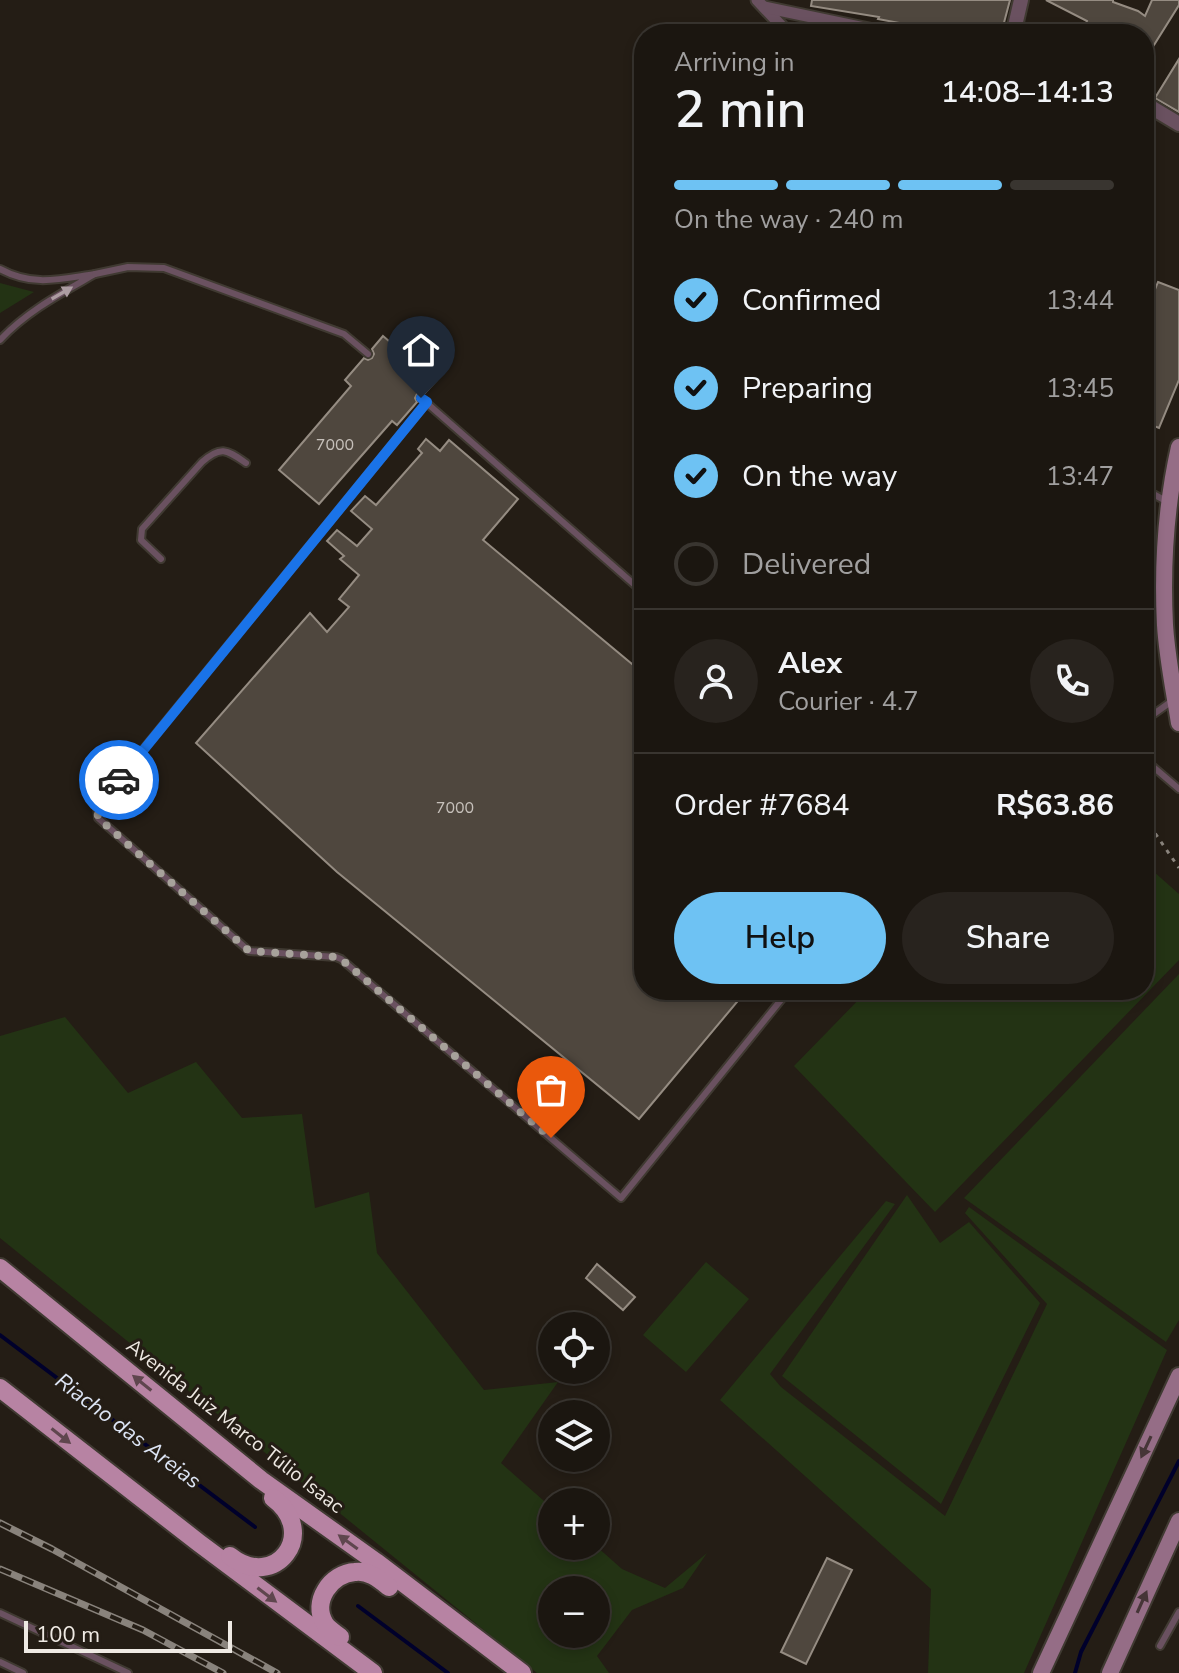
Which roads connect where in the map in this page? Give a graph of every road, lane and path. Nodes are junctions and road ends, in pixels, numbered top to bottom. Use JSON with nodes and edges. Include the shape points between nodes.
{"nodes":[{"id":1,"x":1021,"y":0,"type":"edge"},
{"id":2,"x":760,"y":4,"type":"edge"},
{"id":3,"x":779,"y":24,"type":"edge"},
{"id":4,"x":849,"y":24,"type":"edge"},
{"id":5,"x":1019,"y":24,"type":"edge"},
{"id":6,"x":1154,"y":109,"type":"edge"},
{"id":7,"x":1179,"y":124,"type":"edge"},
{"id":8,"x":0,"y":269,"type":"edge"},
{"id":9,"x":95,"y":274,"type":"junction"},
{"id":10,"x":0,"y":340,"type":"edge"},
{"id":11,"x":368,"y":354,"type":"dead end"},
{"id":12,"x":1179,"y":447,"type":"edge"},
{"id":13,"x":246,"y":463,"type":"dead end"},
{"id":14,"x":1154,"y":494,"type":"edge"},
{"id":15,"x":1170,"y":502,"type":"junction"},
{"id":16,"x":161,"y":559,"type":"dead end"},
{"id":17,"x":634,"y":584,"type":"edge"},
{"id":18,"x":1175,"y":699,"type":"junction"},
{"id":19,"x":1154,"y":714,"type":"edge"},
{"id":20,"x":1179,"y":723,"type":"edge"},
{"id":21,"x":1154,"y":768,"type":"edge"},
{"id":22,"x":1179,"y":789,"type":"edge"},
{"id":23,"x":1154,"y":832,"type":"edge"},
{"id":24,"x":1179,"y":868,"type":"edge"},
{"id":25,"x":781,"y":1000,"type":"edge"},
{"id":26,"x":0,"y":1268,"type":"edge"},
{"id":27,"x":1179,"y":1376,"type":"edge"},
{"id":28,"x":0,"y":1388,"type":"edge"},
{"id":29,"x":167,"y":1403,"type":"junction"},
{"id":30,"x":134,"y":1493,"type":"junction"},
{"id":31,"x":1179,"y":1521,"type":"edge"},
{"id":32,"x":1179,"y":1612,"type":"edge"},
{"id":33,"x":0,"y":1613,"type":"edge"},
{"id":34,"x":1160,"y":1646,"type":"dead end"},
{"id":35,"x":0,"y":1662,"type":"edge"},
{"id":36,"x":520,"y":1672,"type":"edge"},
{"id":37,"x":23,"y":1673,"type":"edge"},
{"id":38,"x":128,"y":1673,"type":"edge"},
{"id":39,"x":373,"y":1673,"type":"edge"},
{"id":40,"x":385,"y":1673,"type":"edge"},
{"id":41,"x":1041,"y":1673,"type":"edge"},
{"id":42,"x":1110,"y":1673,"type":"edge"}],
"edges":[{"from":1,"to":5,"type":"street"},
{"from":2,"to":3,"type":"street"},
{"from":2,"to":4,"type":"street"},
{"from":6,"to":7,"type":"street"},
{"from":8,"to":9,"type":"lane","via":[[45,281]]},
{"from":10,"to":9,"type":"lane","one_way":true,"via":[[15,324]]},
{"from":9,"to":11,"type":"lane","via":[[128,267],[164,268],[344,334]]},
{"from":12,"to":15,"type":"main road"},
{"from":13,"to":16,"type":"lane","via":[[230,452],[212,452],[142,529],[141,540]]},
{"from":14,"to":15,"type":"lane"},
{"from":15,"to":18,"type":"main road","via":[[1165,627]]},
{"from":17,"to":25,"type":"lane","via":[[424,400],[97,806],[98,818],[249,951],[341,959],[621,1198]]},
{"from":18,"to":19,"type":"lane"},
{"from":18,"to":20,"type":"main road"},
{"from":21,"to":22,"type":"lane"},
{"from":23,"to":24,"type":"path"},
{"from":29,"to":26,"type":"main road","name":"Avenida Juiz Marco Túlio Isaac","one_way":true},
{"from":27,"to":41,"type":"main road","one_way":true},
{"from":28,"to":30,"type":"main road","one_way":true},
{"from":29,"to":30,"type":"main road","via":[[197,1441],[282,1505],[292,1519],[294,1537],[288,1553],[274,1565],[257,1568],[240,1563],[185,1520]]},
{"from":36,"to":29,"type":"main road","name":"Avenida Juiz Marco Túlio Isaac","one_way":true,"via":[[261,1480]]},
{"from":30,"to":39,"type":"main road","one_way":true},
{"from":42,"to":31,"type":"main road","one_way":true},
{"from":32,"to":34,"type":"lane"},
{"from":33,"to":38,"type":"lane"},
{"from":35,"to":37,"type":"lane"},
{"from":36,"to":40,"type":"main road","via":[[448,1631],[374,1575],[356,1571],[338,1576],[325,1589],[320,1606],[324,1624]]}]}
